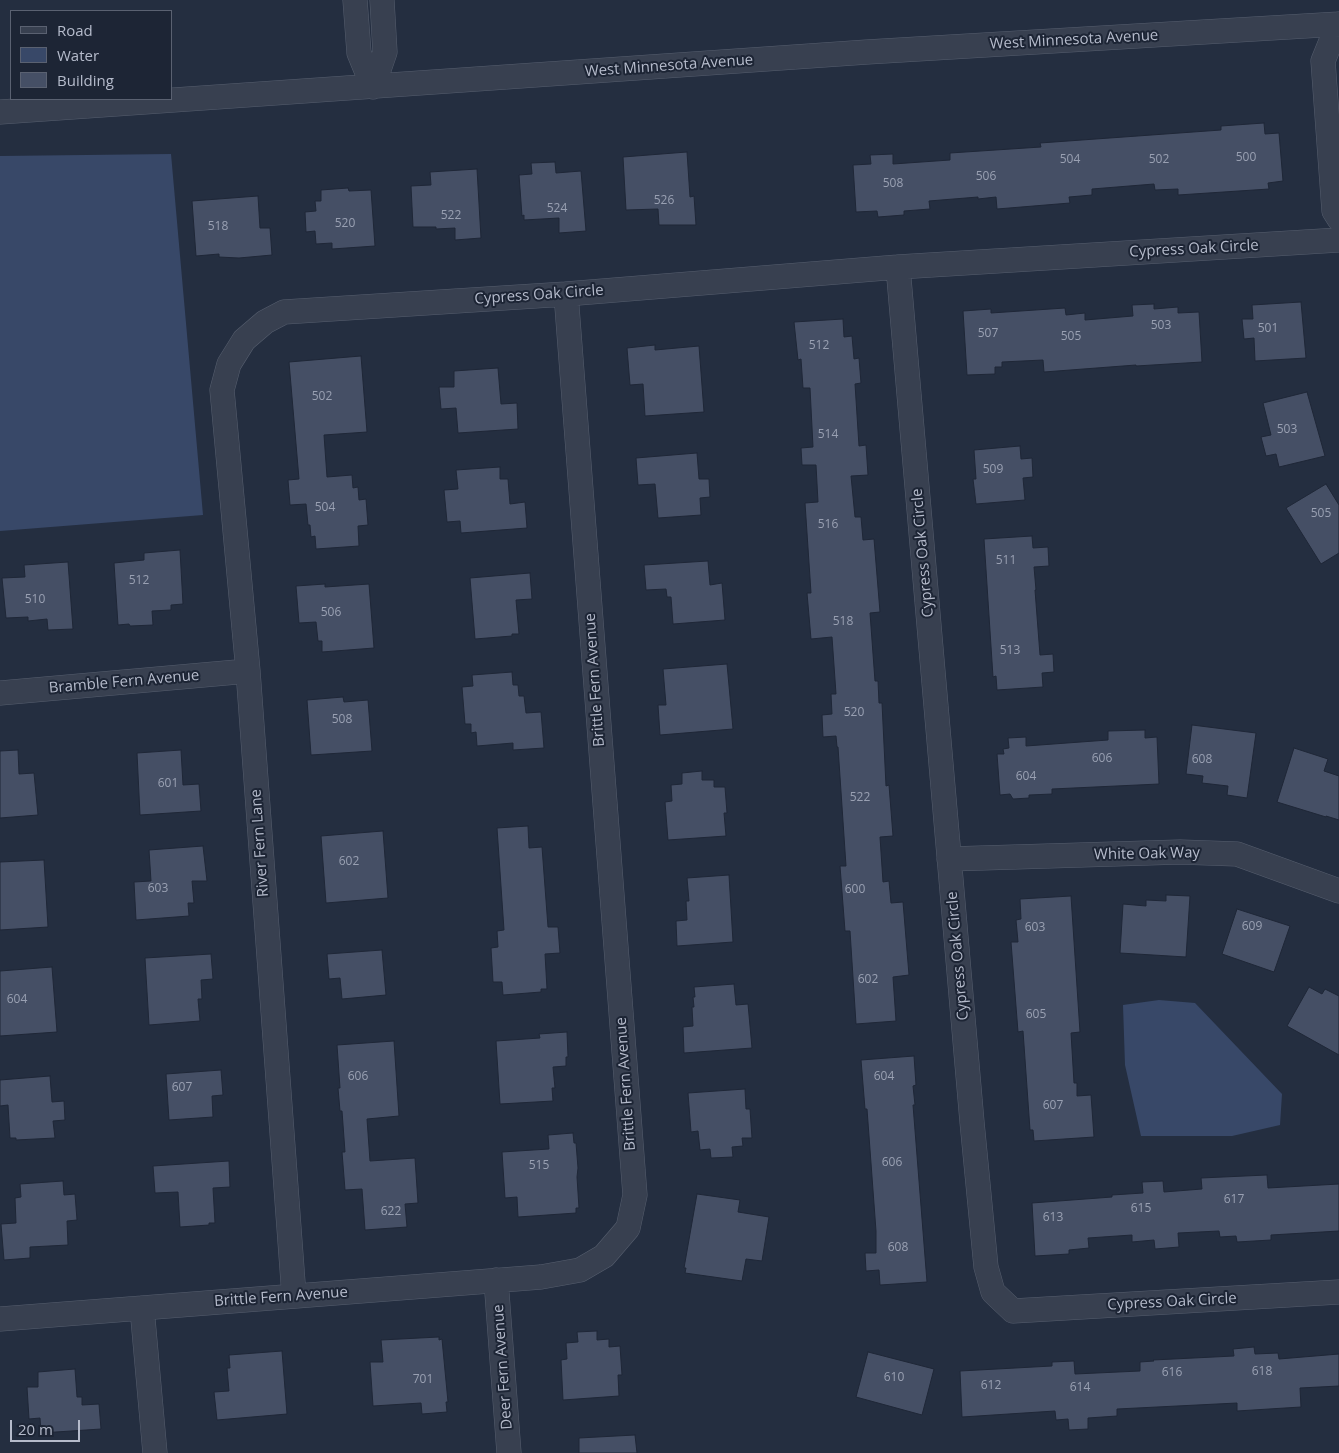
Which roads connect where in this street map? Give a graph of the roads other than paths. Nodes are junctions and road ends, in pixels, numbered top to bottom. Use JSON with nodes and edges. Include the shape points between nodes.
{"nodes":[{"id":1,"x":355,"y":0,"type":"edge"},
{"id":2,"x":382,"y":0,"type":"edge"},
{"id":3,"x":1339,"y":25,"type":"edge"},
{"id":4,"x":373,"y":86,"type":"junction"},
{"id":5,"x":0,"y":112,"type":"edge"},
{"id":6,"x":1339,"y":219,"type":"edge"},
{"id":7,"x":1339,"y":240,"type":"edge"},
{"id":8,"x":898,"y":267,"type":"junction"},
{"id":9,"x":566,"y":294,"type":"junction"},
{"id":10,"x":222,"y":390,"type":"joint"},
{"id":11,"x":248,"y":671,"type":"junction"},
{"id":12,"x":0,"y":692,"type":"edge"},
{"id":13,"x":949,"y":860,"type":"junction"},
{"id":14,"x":1339,"y":891,"type":"edge"},
{"id":15,"x":496,"y":1280,"type":"junction"},
{"id":16,"x":1339,"y":1292,"type":"edge"},
{"id":17,"x":294,"y":1296,"type":"junction"},
{"id":18,"x":142,"y":1308,"type":"junction"},
{"id":19,"x":0,"y":1319,"type":"edge"},
{"id":20,"x":155,"y":1453,"type":"edge"},
{"id":21,"x":509,"y":1453,"type":"edge"}],
"edges":[{"from":1,"to":4,"type":"street","via":[[359,53]]},
{"from":2,"to":4,"type":"street","via":[[385,52]]},
{"from":3,"to":4,"type":"street","name":"West Minnesota Avenue","via":[[867,52]]},
{"from":3,"to":6,"type":"street","via":[[1323,61],[1334,211]]},
{"from":4,"to":5,"type":"street","name":"West Minnesota Avenue"},
{"from":7,"to":8,"type":"street","name":"Cypress Oak Circle"},
{"from":8,"to":9,"type":"street","name":"Cypress Oak Circle"},
{"from":8,"to":13,"type":"street","name":"Cypress Oak Circle"},
{"from":9,"to":10,"type":"street","name":"Cypress Oak Circle","via":[[284,312],[265,322],[244,340],[228,364]]},
{"from":9,"to":15,"type":"street","name":"Brittle Fern Avenue","via":[[635,1195],[628,1228],[604,1256],[580,1270]]},
{"from":10,"to":11,"type":"street","name":"River Fern Lane"},
{"from":11,"to":12,"type":"street","name":"Bramble Fern Avenue"},
{"from":11,"to":17,"type":"street","name":"River Fern Lane"},
{"from":13,"to":14,"type":"street","name":"White Oak Way","via":[[1180,852],[1237,854]]},
{"from":13,"to":16,"type":"street","name":"Cypress Oak Circle","via":[[986,1267],[993,1292],[1013,1311]]},
{"from":15,"to":17,"type":"street","name":"Brittle Fern Avenue"},
{"from":15,"to":21,"type":"street","name":"Deer Fern Avenue"},
{"from":17,"to":18,"type":"street","name":"Brittle Fern Avenue"},
{"from":18,"to":19,"type":"street","name":"Brittle Fern Avenue"},
{"from":18,"to":20,"type":"street"}]}
